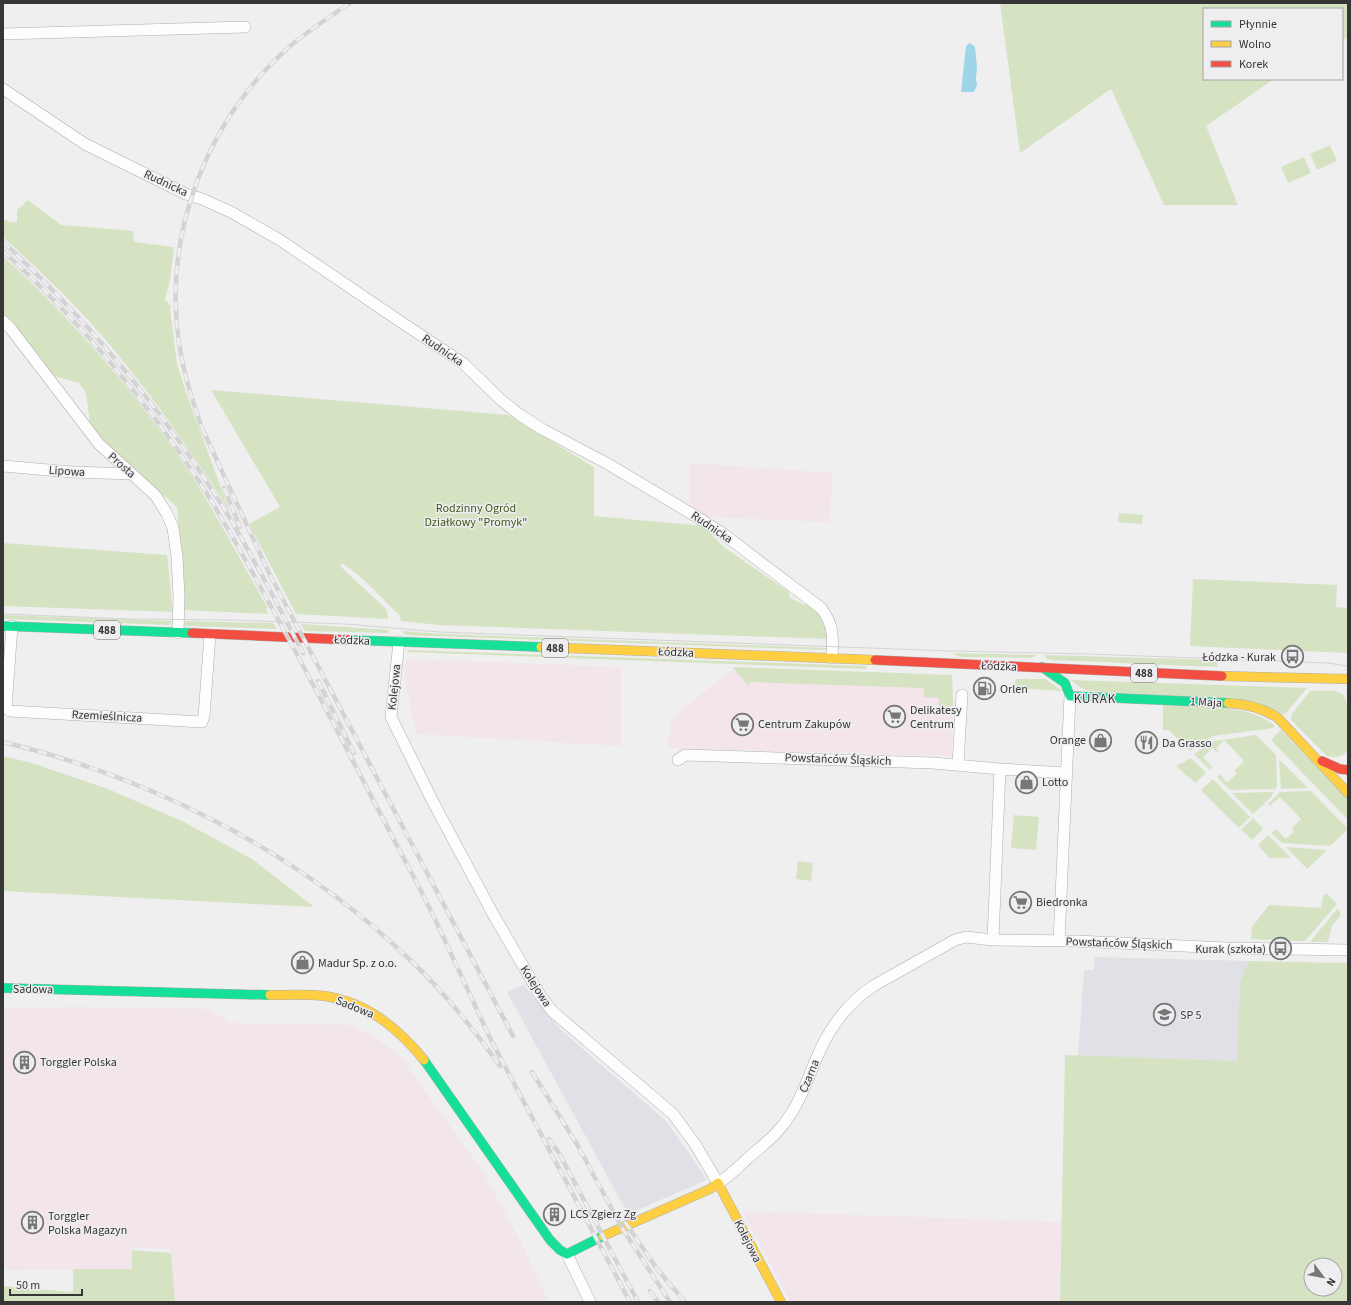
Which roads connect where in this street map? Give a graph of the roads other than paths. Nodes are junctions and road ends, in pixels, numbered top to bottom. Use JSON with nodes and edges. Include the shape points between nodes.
{"nodes":[{"id":1,"x":245,"y":27,"type":"dead end"},
{"id":2,"x":3,"y":34,"type":"edge"},
{"id":3,"x":3,"y":89,"type":"edge"},
{"id":4,"x":6,"y":326,"type":"edge"},
{"id":5,"x":3,"y":466,"type":"edge"},
{"id":6,"x":132,"y":474,"type":"junction"},
{"id":7,"x":7,"y":626,"type":"edge"},
{"id":8,"x":178,"y":633,"type":"junction"},
{"id":9,"x":210,"y":634,"type":"junction"},
{"id":10,"x":399,"y":642,"type":"junction"},
{"id":11,"x":832,"y":658,"type":"junction"},
{"id":12,"x":1042,"y":667,"type":"junction"},
{"id":13,"x":1348,"y":679,"type":"edge"},
{"id":14,"x":962,"y":695,"type":"dead end"},
{"id":15,"x":1070,"y":696,"type":"junction"},
{"id":16,"x":678,"y":760,"type":"dead end"},
{"id":17,"x":1318,"y":760,"type":"junction"},
{"id":18,"x":958,"y":765,"type":"junction"},
{"id":19,"x":1000,"y":770,"type":"junction"},
{"id":20,"x":1348,"y":770,"type":"edge"},
{"id":21,"x":1066,"y":773,"type":"junction"},
{"id":22,"x":1348,"y":793,"type":"edge"},
{"id":23,"x":993,"y":940,"type":"junction"},
{"id":24,"x":1059,"y":941,"type":"junction"},
{"id":25,"x":1348,"y":950,"type":"edge"},
{"id":26,"x":3,"y":988,"type":"edge"},
{"id":27,"x":718,"y":1183,"type":"junction"},
{"id":28,"x":567,"y":1254,"type":"junction"},
{"id":29,"x":590,"y":1302,"type":"edge"},
{"id":30,"x":780,"y":1302,"type":"edge"}],
"edges":[{"from":1,"to":2,"type":"street"},
{"from":3,"to":11,"type":"street","name":"Rudnicka","via":[[85,144],[186,194],[231,212],[280,240],[463,363],[495,395],[520,415],[608,464],[722,533],[821,608],[832,629]]},
{"from":4,"to":6,"type":"street","name":"Prosta","via":[[99,444]]},
{"from":5,"to":6,"type":"street","name":"Lipowa"},
{"from":6,"to":8,"type":"street","name":"Prosta","via":[[156,496],[173,528],[179,583]]},
{"from":7,"to":8,"type":"street","name":"Łódzka","number":"488"},
{"from":7,"to":9,"type":"street","name":"Rzemieślnicza","via":[[6,708],[10,711],[202,722]]},
{"from":8,"to":9,"type":"street","name":"Łódzka","number":"488"},
{"from":9,"to":10,"type":"street","name":"Łódzka","number":"488"},
{"from":10,"to":11,"type":"street","name":"Łódzka","number":"488"},
{"from":10,"to":27,"type":"street","name":"Kolejowa","via":[[391,718],[486,901],[540,996],[552,1011],[673,1114],[695,1144]]},
{"from":11,"to":12,"type":"street","name":"Łódzka","number":"488"},
{"from":12,"to":13,"type":"street","name":"Łódzka","number":"488","via":[[1168,674]]},
{"from":12,"to":15,"type":"street","via":[[1065,683]]},
{"from":14,"to":18,"type":"street"},
{"from":15,"to":17,"type":"street","name":"1 Maja","via":[[1252,706],[1278,718]]},
{"from":15,"to":21,"type":"street","name":"Powstańców Śląskich"},
{"from":16,"to":18,"type":"street","name":"Powstańców Śląskich","via":[[684,755]]},
{"from":17,"to":20,"type":"street"},
{"from":17,"to":22,"type":"street","name":"1 Maja"},
{"from":18,"to":19,"type":"street","name":"Powstańców Śląskich"},
{"from":19,"to":21,"type":"street","name":"Powstańców Śląskich"},
{"from":19,"to":23,"type":"street"},
{"from":21,"to":24,"type":"street","name":"Powstańców Śląskich"},
{"from":23,"to":24,"type":"street","name":"Czarna"},
{"from":23,"to":27,"type":"street","name":"Czarna","via":[[966,937],[955,940],[875,985],[851,1004],[823,1044],[799,1101],[784,1125],[727,1178]]},
{"from":24,"to":25,"type":"street","name":"Powstańców Śląskich"},
{"from":26,"to":28,"type":"street","name":"Sadowa","via":[[325,996],[356,1005],[380,1017],[410,1044],[550,1240]]},
{"from":27,"to":28,"type":"street","name":"Czarna","via":[[710,1189]]},
{"from":27,"to":30,"type":"street","name":"Kolejowa"},
{"from":28,"to":29,"type":"street"}]}
